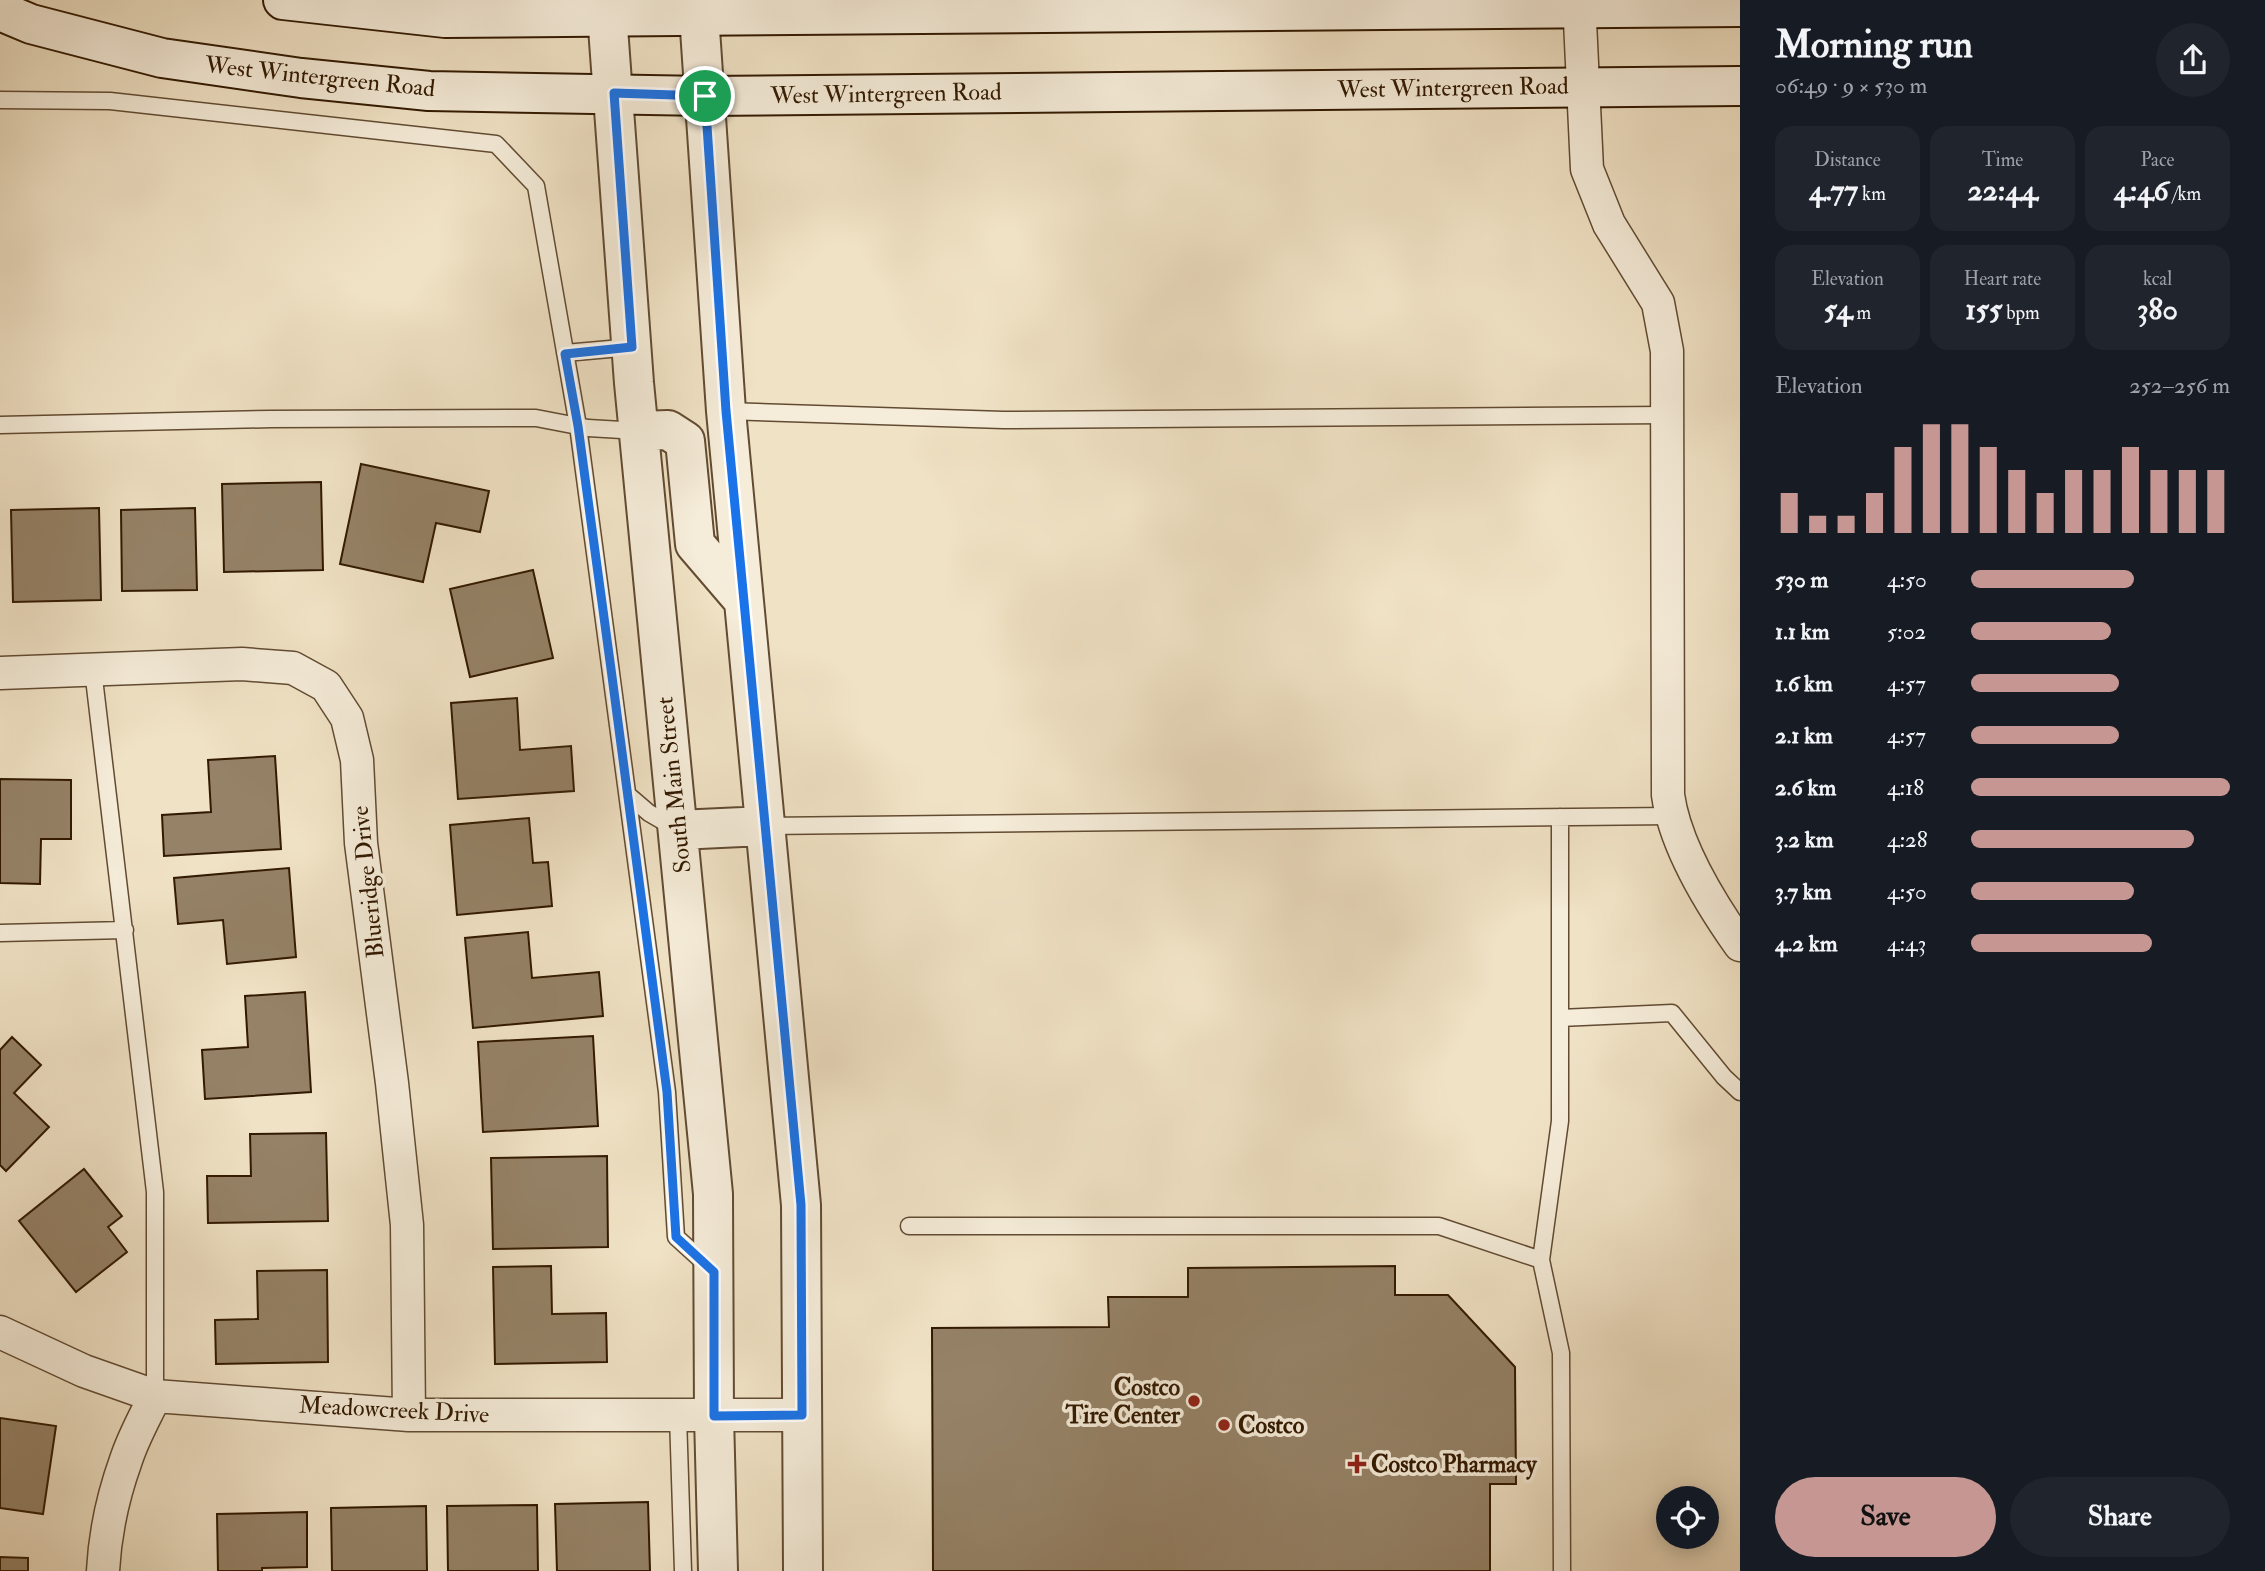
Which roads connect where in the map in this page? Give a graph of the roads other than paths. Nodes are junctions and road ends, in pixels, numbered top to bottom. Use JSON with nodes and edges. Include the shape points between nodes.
{"nodes":[{"id":1,"x":283,"y":0,"type":"edge"},
{"id":2,"x":1579,"y":4,"type":"edge"},
{"id":3,"x":1123,"y":6,"type":"edge"},
{"id":4,"x":607,"y":7,"type":"edge"},
{"id":5,"x":1740,"y":7,"type":"edge"},
{"id":6,"x":699,"y":8,"type":"edge"},
{"id":7,"x":0,"y":11,"type":"edge"},
{"id":8,"x":1740,"y":86,"type":"edge"},
{"id":9,"x":1584,"y":87,"type":"junction"},
{"id":10,"x":614,"y":93,"type":"junction"},
{"id":11,"x":705,"y":96,"type":"junction"},
{"id":12,"x":0,"y":100,"type":"edge"},
{"id":13,"x":632,"y":347,"type":"junction"},
{"id":14,"x":565,"y":354,"type":"junction"},
{"id":15,"x":726,"y":411,"type":"junction"},
{"id":16,"x":1668,"y":415,"type":"junction"},
{"id":17,"x":0,"y":425,"type":"edge"},
{"id":18,"x":578,"y":426,"type":"junction"},
{"id":19,"x":639,"y":432,"type":"junction"},
{"id":20,"x":743,"y":600,"type":"junction"},
{"id":21,"x":93,"y":670,"type":"junction"},
{"id":22,"x":0,"y":673,"type":"edge"},
{"id":23,"x":628,"y":796,"type":"junction"},
{"id":24,"x":1671,"y":816,"type":"junction"},
{"id":25,"x":1560,"y":817,"type":"junction"},
{"id":26,"x":765,"y":826,"type":"junction"},
{"id":27,"x":678,"y":830,"type":"junction"},
{"id":28,"x":125,"y":930,"type":"junction"},
{"id":29,"x":0,"y":933,"type":"edge"},
{"id":30,"x":1740,"y":945,"type":"edge"},
{"id":31,"x":1560,"y":1018,"type":"junction"},
{"id":32,"x":1740,"y":1092,"type":"edge"},
{"id":33,"x":909,"y":1226,"type":"dead end"},
{"id":34,"x":1541,"y":1260,"type":"junction"},
{"id":35,"x":714,"y":1272,"type":"junction"},
{"id":36,"x":0,"y":1332,"type":"edge"},
{"id":37,"x":155,"y":1396,"type":"junction"},
{"id":38,"x":409,"y":1415,"type":"junction"},
{"id":39,"x":802,"y":1415,"type":"junction"},
{"id":40,"x":696,"y":1416,"type":"junction"},
{"id":41,"x":103,"y":1571,"type":"edge"},
{"id":42,"x":683,"y":1571,"type":"edge"},
{"id":43,"x":718,"y":1571,"type":"edge"},
{"id":44,"x":803,"y":1571,"type":"edge"},
{"id":45,"x":1562,"y":1571,"type":"edge"}],
"edges":[{"from":1,"to":4,"type":"street","via":[[445,18]]},
{"from":2,"to":3,"type":"street"},
{"from":2,"to":5,"type":"street"},
{"from":2,"to":9,"type":"street"},
{"from":3,"to":6,"type":"street"},
{"from":4,"to":6,"type":"street"},
{"from":4,"to":10,"type":"street","name":"South Main Street"},
{"from":6,"to":11,"type":"street"},
{"from":7,"to":10,"type":"street","name":"West Wintergreen Road","via":[[31,24],[162,58],[301,78],[429,91]]},
{"from":8,"to":9,"type":"street","name":"West Wintergreen Road"},
{"from":9,"to":11,"type":"street","name":"West Wintergreen Road"},
{"from":9,"to":16,"type":"street","via":[[1587,169],[1609,224],[1658,303],[1667,351]]},
{"from":10,"to":11,"type":"street","name":"West Wintergreen Road"},
{"from":10,"to":13,"type":"street","name":"South Main Street"},
{"from":11,"to":15,"type":"street"},
{"from":12,"to":14,"type":"lane","via":[[110,101],[496,144],[536,186]]},
{"from":13,"to":14,"type":"lane"},
{"from":13,"to":19,"type":"street","name":"South Main Street"},
{"from":14,"to":18,"type":"lane"},
{"from":15,"to":16,"type":"lane","via":[[1003,420]]},
{"from":15,"to":20,"type":"street"},
{"from":16,"to":24,"type":"street"},
{"from":17,"to":18,"type":"lane","via":[[536,418]]},
{"from":18,"to":19,"type":"lane"},
{"from":18,"to":23,"type":"lane"},
{"from":19,"to":20,"type":"street","via":[[668,430],[685,441],[695,544]]},
{"from":19,"to":27,"type":"street","name":"South Main Street"},
{"from":20,"to":26,"type":"street"},
{"from":21,"to":22,"type":"street","name":"Blueridge Drive"},
{"from":21,"to":28,"type":"lane"},
{"from":21,"to":38,"type":"street","name":"Blueridge Drive","via":[[242,664],[293,668],[326,686],[348,718],[357,760],[361,843],[407,1225]]},
{"from":23,"to":27,"type":"lane"},
{"from":23,"to":35,"type":"lane","via":[[667,1092],[676,1237]]},
{"from":24,"to":25,"type":"lane"},
{"from":24,"to":30,"type":"street","via":[[1688,858]]},
{"from":25,"to":26,"type":"lane"},
{"from":25,"to":31,"type":"lane"},
{"from":26,"to":27,"type":"street"},
{"from":26,"to":39,"type":"street","via":[[801,1205]]},
{"from":27,"to":35,"type":"street","name":"South Main Street","via":[[713,1194]]},
{"from":28,"to":29,"type":"lane"},
{"from":28,"to":37,"type":"lane","via":[[155,1192]]},
{"from":31,"to":32,"type":"lane","via":[[1672,1013]]},
{"from":31,"to":34,"type":"lane","via":[[1560,1121]]},
{"from":33,"to":34,"type":"lane","via":[[1439,1226]]},
{"from":34,"to":45,"type":"lane","via":[[1561,1353]]},
{"from":35,"to":40,"type":"street","name":"South Main Street"},
{"from":36,"to":37,"type":"street","name":"Meadowcreek Drive","via":[[84,1371]]},
{"from":37,"to":38,"type":"street","name":"Meadowcreek Drive"},
{"from":37,"to":41,"type":"street","via":[[126,1458]]},
{"from":38,"to":40,"type":"street","name":"Meadowcreek Drive"},
{"from":39,"to":40,"type":"street","name":"Meadowcreek Drive"},
{"from":39,"to":44,"type":"street"},
{"from":40,"to":42,"type":"lane"},
{"from":40,"to":43,"type":"street","name":"South Main Street"}]}
